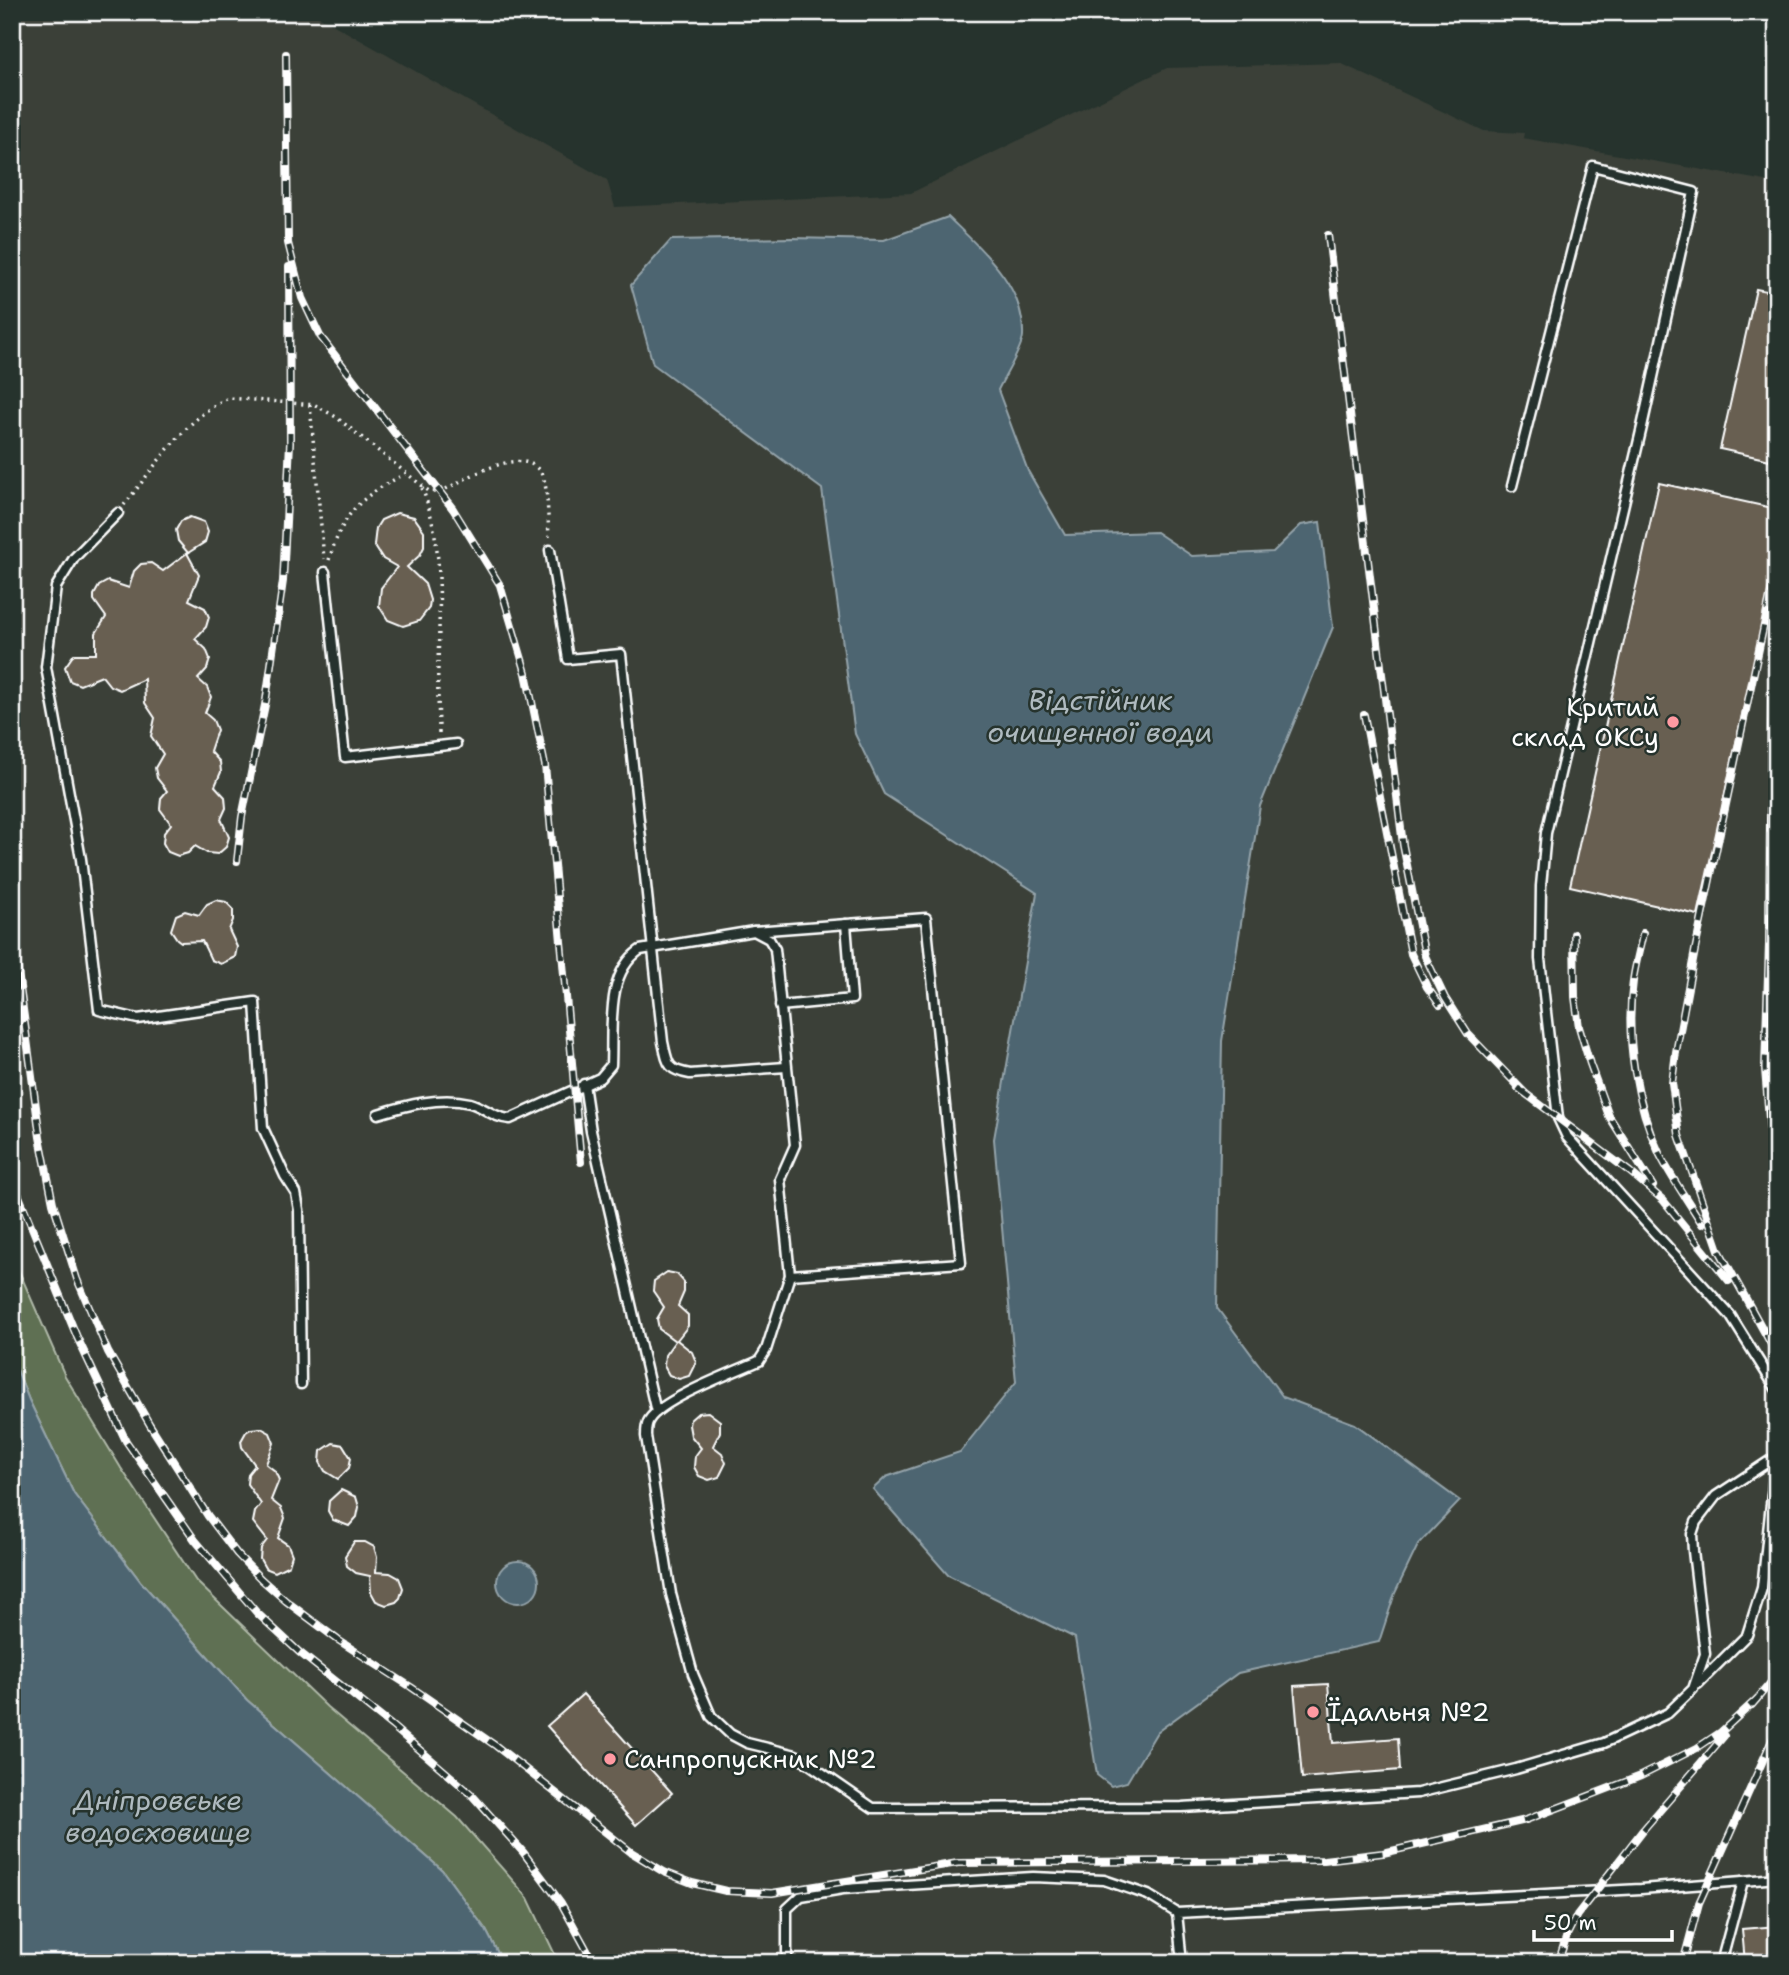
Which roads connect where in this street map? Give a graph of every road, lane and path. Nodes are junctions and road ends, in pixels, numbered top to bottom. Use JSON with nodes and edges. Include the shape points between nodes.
{"nodes":[{"id":1,"x":310,"y":405,"type":"junction"},
{"id":2,"x":405,"y":474,"type":"junction"},
{"id":3,"x":422,"y":486,"type":"junction"},
{"id":4,"x":1512,"y":486,"type":"dead end"},
{"id":5,"x":118,"y":513,"type":"joint"},
{"id":6,"x":550,"y":550,"type":"joint"},
{"id":7,"x":325,"y":572,"type":"junction"},
{"id":8,"x":456,"y":744,"type":"dead end"},
{"id":9,"x":440,"y":746,"type":"junction"},
{"id":10,"x":846,"y":924,"type":"junction"},
{"id":11,"x":754,"y":931,"type":"junction"},
{"id":12,"x":652,"y":948,"type":"junction"},
{"id":13,"x":780,"y":1006,"type":"junction"},
{"id":14,"x":786,"y":1067,"type":"junction"},
{"id":15,"x":584,"y":1084,"type":"junction"},
{"id":16,"x":378,"y":1114,"type":"dead end"},
{"id":17,"x":790,"y":1275,"type":"junction"},
{"id":18,"x":302,"y":1384,"type":"dead end"},
{"id":19,"x":1777,"y":1390,"type":"edge"},
{"id":20,"x":656,"y":1412,"type":"junction"},
{"id":21,"x":1776,"y":1457,"type":"edge"},
{"id":22,"x":1693,"y":1689,"type":"junction"},
{"id":23,"x":1777,"y":1878,"type":"edge"},
{"id":24,"x":1743,"y":1881,"type":"junction"},
{"id":25,"x":1177,"y":1913,"type":"junction"},
{"id":26,"x":787,"y":1963,"type":"edge"},
{"id":27,"x":1182,"y":1963,"type":"edge"},
{"id":28,"x":1721,"y":1963,"type":"edge"}],
"edges":[{"from":1,"to":2,"type":"path","via":[[336,417]]},
{"from":1,"to":5,"type":"path","via":[[229,398],[217,402],[190,424]]},
{"from":1,"to":7,"type":"path"},
{"from":2,"to":3,"type":"path"},
{"from":2,"to":7,"type":"path","via":[[375,489],[355,506],[338,530]]},
{"from":3,"to":6,"type":"path","via":[[440,492],[497,464],[520,461],[533,465],[543,477]]},
{"from":3,"to":9,"type":"path","via":[[436,528],[441,602]]},
{"from":4,"to":19,"type":"lane","via":[[1593,166],[1694,192],[1546,833],[1540,959],[1558,1118],[1567,1137],[1730,1315]]},
{"from":5,"to":18,"type":"lane","via":[[74,558],[56,587],[46,667],[81,859],[99,1010],[138,1018],[255,1002],[263,1128],[296,1193],[299,1210]]},
{"from":6,"to":12,"type":"lane","via":[[568,659],[621,653]]},
{"from":7,"to":9,"type":"lane","via":[[345,757]]},
{"from":8,"to":9,"type":"lane"},
{"from":10,"to":11,"type":"lane"},
{"from":10,"to":13,"type":"lane","via":[[852,999]]},
{"from":10,"to":17,"type":"lane","via":[[926,918],[961,1263]]},
{"from":11,"to":12,"type":"lane"},
{"from":11,"to":13,"type":"lane","via":[[769,939],[775,949]]},
{"from":12,"to":14,"type":"lane","via":[[668,1064],[690,1074]]},
{"from":12,"to":15,"type":"lane","via":[[630,956],[621,969],[614,998],[611,1065]]},
{"from":13,"to":14,"type":"lane"},
{"from":14,"to":17,"type":"lane","via":[[795,1145],[780,1179]]},
{"from":15,"to":16,"type":"lane","via":[[510,1119],[498,1118],[472,1103],[408,1105]]},
{"from":15,"to":20,"type":"lane"},
{"from":17,"to":20,"type":"lane","via":[[759,1361]]},
{"from":20,"to":22,"type":"lane","via":[[647,1422],[646,1436],[670,1594],[693,1674],[711,1716],[747,1743],[796,1755],[873,1808],[1182,1807],[1418,1793],[1604,1744],[1668,1713]]},
{"from":21,"to":22,"type":"lane","via":[[1762,1588],[1747,1635]]},
{"from":21,"to":22,"type":"lane","via":[[1716,1496],[1696,1522],[1693,1552],[1704,1654]]},
{"from":23,"to":24,"type":"lane"},
{"from":24,"to":25,"type":"lane"},
{"from":24,"to":28,"type":"lane"},
{"from":25,"to":26,"type":"lane","via":[[1149,1895],[1104,1880],[1033,1877],[844,1889],[801,1896],[787,1909]]},
{"from":25,"to":27,"type":"lane"}]}
